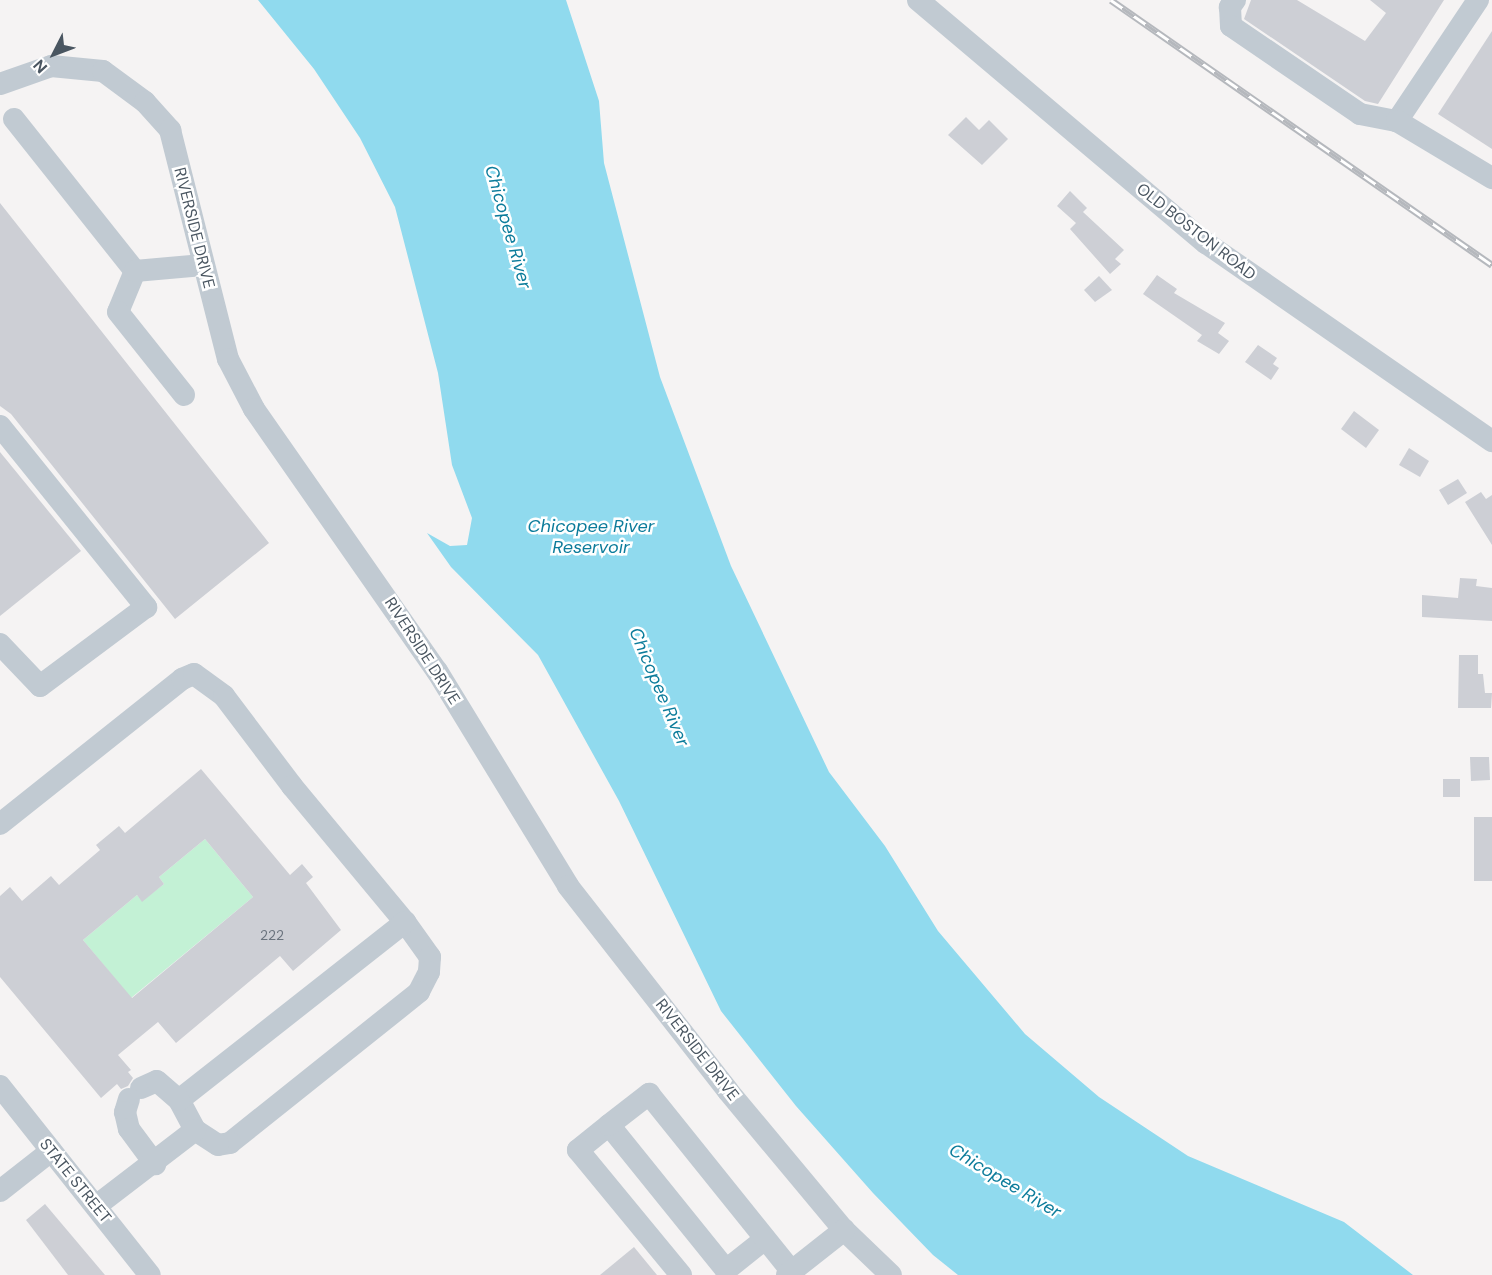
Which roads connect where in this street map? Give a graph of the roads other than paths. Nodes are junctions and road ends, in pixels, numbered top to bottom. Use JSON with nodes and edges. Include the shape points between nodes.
{"nodes":[{"id":1,"x":918,"y":0,"type":"edge"},
{"id":2,"x":1235,"y":0,"type":"edge"},
{"id":3,"x":1471,"y":2,"type":"edge"},
{"id":4,"x":0,"y":84,"type":"edge"},
{"id":5,"x":14,"y":119,"type":"dead end"},
{"id":6,"x":1397,"y":121,"type":"junction"},
{"id":7,"x":1492,"y":178,"type":"edge"},
{"id":8,"x":203,"y":265,"type":"junction"},
{"id":9,"x":135,"y":271,"type":"junction"},
{"id":10,"x":184,"y":395,"type":"dead end"},
{"id":11,"x":0,"y":426,"type":"edge"},
{"id":12,"x":1492,"y":441,"type":"edge"},
{"id":13,"x":0,"y":644,"type":"edge"},
{"id":14,"x":0,"y":824,"type":"edge"},
{"id":15,"x":405,"y":922,"type":"junction"},
{"id":16,"x":0,"y":1086,"type":"edge"},
{"id":17,"x":179,"y":1100,"type":"junction"},
{"id":18,"x":609,"y":1125,"type":"junction"},
{"id":19,"x":195,"y":1130,"type":"junction"},
{"id":20,"x":51,"y":1151,"type":"junction"},
{"id":21,"x":155,"y":1164,"type":"junction"},
{"id":22,"x":0,"y":1191,"type":"edge"},
{"id":23,"x":96,"y":1206,"type":"junction"},
{"id":24,"x":844,"y":1230,"type":"junction"},
{"id":25,"x":765,"y":1239,"type":"junction"},
{"id":26,"x":790,"y":1273,"type":"edge"},
{"id":27,"x":150,"y":1275,"type":"edge"},
{"id":28,"x":681,"y":1275,"type":"edge"},
{"id":29,"x":891,"y":1275,"type":"edge"}],
"edges":[{"from":1,"to":12,"type":"street","name":"OLD BOSTON ROAD","via":[[1206,243]]},
{"from":2,"to":6,"type":"street","via":[[1230,7],[1232,26],[1360,114]]},
{"from":3,"to":6,"type":"street"},
{"from":4,"to":8,"type":"street","name":"RIVERSIDE DRIVE","via":[[51,66],[103,71],[145,102],[170,130]]},
{"from":5,"to":9,"type":"street"},
{"from":6,"to":7,"type":"street"},
{"from":8,"to":9,"type":"street"},
{"from":8,"to":24,"type":"street","name":"RIVERSIDE DRIVE","via":[[228,359],[254,409],[437,671],[568,886],[728,1091]]},
{"from":9,"to":10,"type":"street","via":[[118,312]]},
{"from":11,"to":13,"type":"street","via":[[146,607],[40,686]]},
{"from":14,"to":15,"type":"street","via":[[194,674],[224,696]]},
{"from":15,"to":17,"type":"street"},
{"from":15,"to":19,"type":"street","via":[[430,957],[429,972],[419,992],[230,1143],[211,1142]]},
{"from":16,"to":20,"type":"street","name":"STATE STREET"},
{"from":17,"to":19,"type":"street"},
{"from":17,"to":21,"type":"street","via":[[157,1081],[135,1093],[125,1112],[129,1130]]},
{"from":18,"to":25,"type":"street","via":[[726,1270]]},
{"from":18,"to":25,"type":"street","via":[[649,1094]]},
{"from":18,"to":28,"type":"street","via":[[578,1150]]},
{"from":19,"to":21,"type":"street"},
{"from":20,"to":22,"type":"street"},
{"from":20,"to":23,"type":"street","name":"STATE STREET"},
{"from":21,"to":23,"type":"street"},
{"from":23,"to":27,"type":"street","name":"STATE STREET"},
{"from":24,"to":26,"type":"street"},
{"from":24,"to":29,"type":"street","name":"RIVERSIDE DRIVE"},
{"from":25,"to":26,"type":"street"}]}
